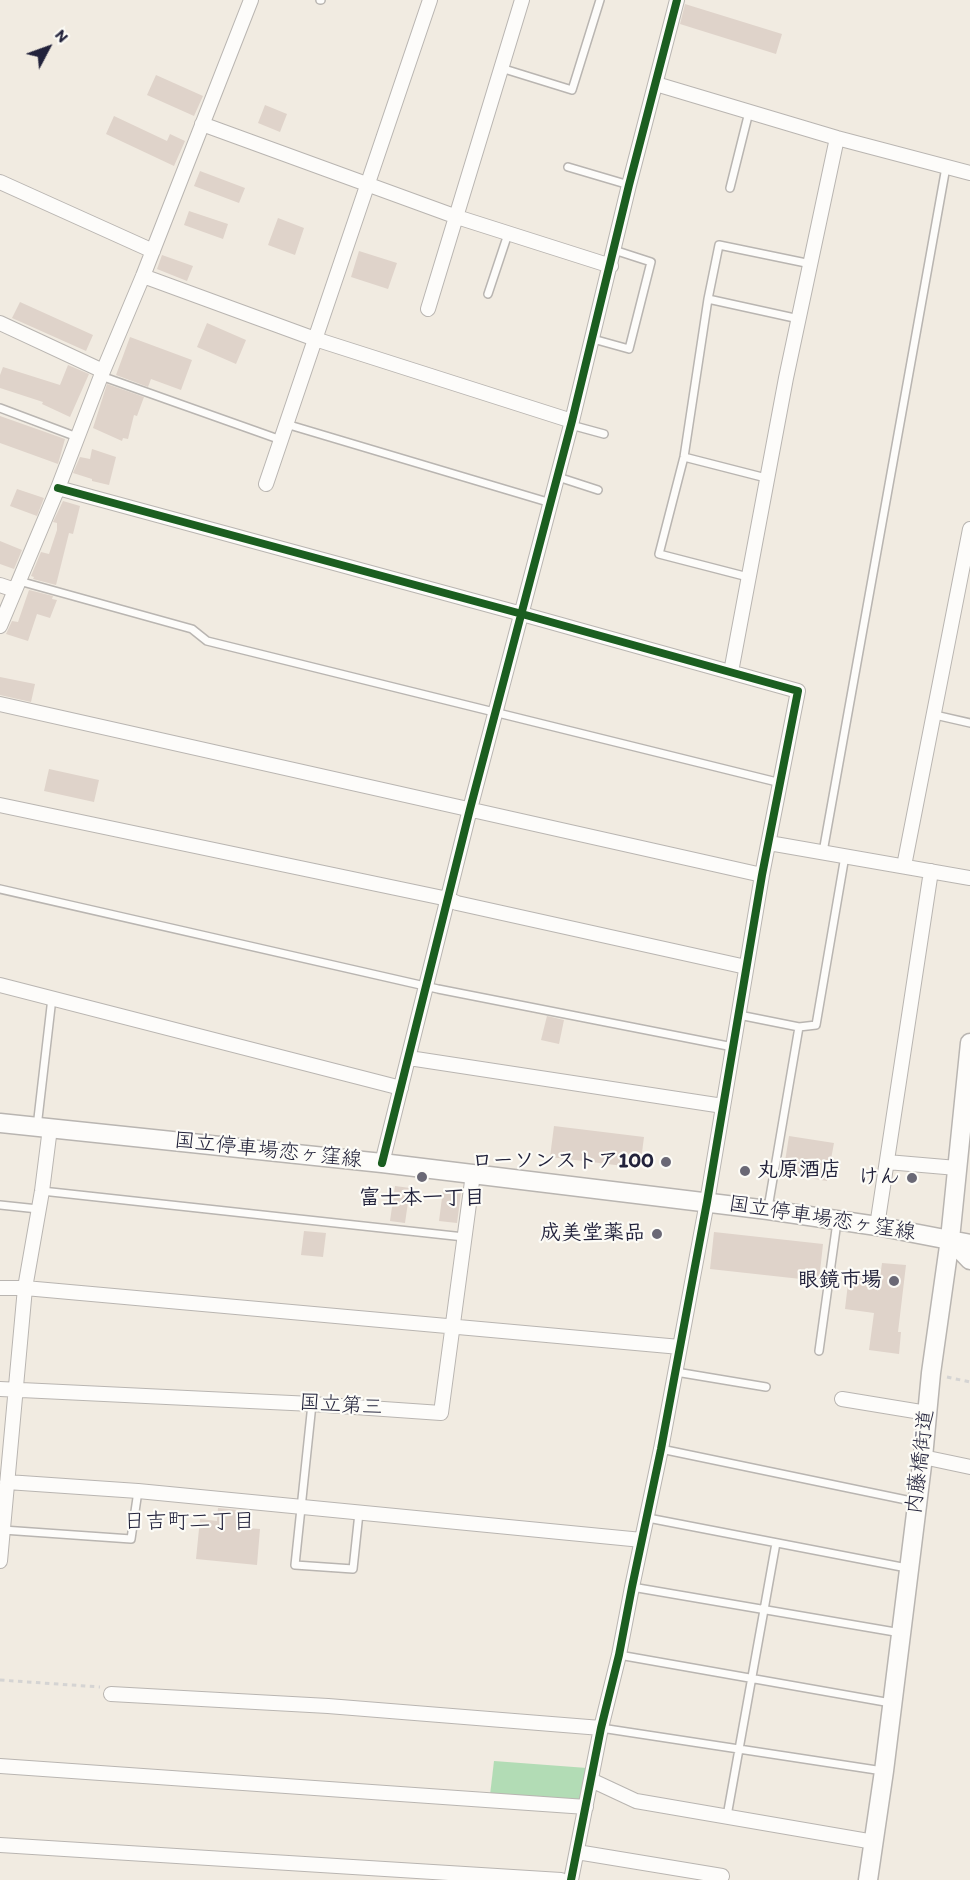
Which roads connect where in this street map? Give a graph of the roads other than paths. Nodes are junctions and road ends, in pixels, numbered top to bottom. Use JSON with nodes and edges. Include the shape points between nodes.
{"nodes":[{"id":1,"x":251,"y":0,"type":"edge"},
{"id":2,"x":430,"y":0,"type":"edge"},
{"id":3,"x":522,"y":0,"type":"edge"},
{"id":4,"x":600,"y":0,"type":"edge"},
{"id":5,"x":677,"y":0,"type":"edge"},
{"id":6,"x":501,"y":68,"type":"junction"},
{"id":7,"x":656,"y":84,"type":"junction"},
{"id":8,"x":749,"y":112,"type":"junction"},
{"id":9,"x":202,"y":124,"type":"junction"},
{"id":10,"x":837,"y":138,"type":"junction"},
{"id":11,"x":946,"y":166,"type":"junction"},
{"id":12,"x":568,"y":167,"type":"dead end"},
{"id":13,"x":970,"y":173,"type":"edge"},
{"id":14,"x":0,"y":182,"type":"edge"},
{"id":15,"x":368,"y":183,"type":"junction"},
{"id":16,"x":629,"y":185,"type":"junction"},
{"id":17,"x":730,"y":188,"type":"dead end"},
{"id":18,"x":457,"y":217,"type":"junction"},
{"id":19,"x":508,"y":234,"type":"junction"},
{"id":20,"x":614,"y":250,"type":"junction"},
{"id":21,"x":153,"y":251,"type":"junction"},
{"id":22,"x":811,"y":264,"type":"junction"},
{"id":23,"x":611,"y":266,"type":"junction"},
{"id":24,"x":143,"y":276,"type":"junction"},
{"id":25,"x":488,"y":294,"type":"dead end"},
{"id":26,"x":708,"y":299,"type":"junction"},
{"id":27,"x":428,"y":309,"type":"dead end"},
{"id":28,"x":799,"y":319,"type":"junction"},
{"id":29,"x":0,"y":323,"type":"edge"},
{"id":30,"x":315,"y":339,"type":"junction"},
{"id":31,"x":593,"y":339,"type":"junction"},
{"id":32,"x":102,"y":373,"type":"junction"},
{"id":33,"x":0,"y":408,"type":"edge"},
{"id":34,"x":572,"y":423,"type":"junction"},
{"id":35,"x":286,"y":424,"type":"junction"},
{"id":36,"x":604,"y":434,"type":"dead end"},
{"id":37,"x":77,"y":437,"type":"junction"},
{"id":38,"x":281,"y":440,"type":"junction"},
{"id":39,"x":684,"y":457,"type":"junction"},
{"id":40,"x":558,"y":477,"type":"junction"},
{"id":41,"x":766,"y":478,"type":"junction"},
{"id":42,"x":266,"y":484,"type":"dead end"},
{"id":43,"x":57,"y":488,"type":"junction"},
{"id":44,"x":598,"y":490,"type":"dead end"},
{"id":45,"x":551,"y":503,"type":"junction"},
{"id":46,"x":969,"y":538,"type":"edge"},
{"id":47,"x":748,"y":577,"type":"junction"},
{"id":48,"x":0,"y":585,"type":"edge"},
{"id":49,"x":17,"y":585,"type":"junction"},
{"id":50,"x":522,"y":614,"type":"junction"},
{"id":51,"x":0,"y":626,"type":"edge"},
{"id":52,"x":731,"y":672,"type":"junction"},
{"id":53,"x":0,"y":704,"type":"edge"},
{"id":54,"x":496,"y":712,"type":"junction"},
{"id":55,"x":935,"y":715,"type":"junction"},
{"id":56,"x":970,"y":723,"type":"edge"},
{"id":57,"x":781,"y":783,"type":"junction"},
{"id":58,"x":0,"y":805,"type":"edge"},
{"id":59,"x":470,"y":808,"type":"junction"},
{"id":60,"x":770,"y":843,"type":"junction"},
{"id":61,"x":823,"y":852,"type":"junction"},
{"id":62,"x":845,"y":856,"type":"junction"},
{"id":63,"x":904,"y":866,"type":"junction"},
{"id":64,"x":932,"y":871,"type":"junction"},
{"id":65,"x":762,"y":875,"type":"junction"},
{"id":66,"x":970,"y":878,"type":"edge"},
{"id":67,"x":0,"y":889,"type":"edge"},
{"id":68,"x":448,"y":899,"type":"junction"},
{"id":69,"x":747,"y":967,"type":"junction"},
{"id":70,"x":0,"y":985,"type":"edge"},
{"id":71,"x":426,"y":985,"type":"junction"},
{"id":72,"x":52,"y":998,"type":"junction"},
{"id":73,"x":739,"y":1015,"type":"junction"},
{"id":74,"x":799,"y":1027,"type":"junction"},
{"id":75,"x":970,"y":1043,"type":"edge"},
{"id":76,"x":733,"y":1047,"type":"junction"},
{"id":77,"x":409,"y":1058,"type":"junction"},
{"id":78,"x":968,"y":1069,"type":"edge"},
{"id":79,"x":401,"y":1088,"type":"junction"},
{"id":80,"x":723,"y":1106,"type":"junction"},
{"id":81,"x":0,"y":1123,"type":"edge"},
{"id":82,"x":43,"y":1128,"type":"junction"},
{"id":83,"x":887,"y":1162,"type":"junction"},
{"id":84,"x":382,"y":1163,"type":"junction"},
{"id":85,"x":957,"y":1168,"type":"junction"},
{"id":86,"x":473,"y":1174,"type":"junction"},
{"id":87,"x":42,"y":1191,"type":"junction"},
{"id":88,"x":707,"y":1202,"type":"junction"},
{"id":89,"x":0,"y":1205,"type":"edge"},
{"id":90,"x":38,"y":1209,"type":"junction"},
{"id":91,"x":768,"y":1210,"type":"junction"},
{"id":92,"x":838,"y":1220,"type":"junction"},
{"id":93,"x":877,"y":1226,"type":"junction"},
{"id":94,"x":464,"y":1237,"type":"junction"},
{"id":95,"x":950,"y":1239,"type":"junction"},
{"id":96,"x":970,"y":1244,"type":"edge"},
{"id":97,"x":970,"y":1260,"type":"edge"},
{"id":98,"x":0,"y":1288,"type":"edge"},
{"id":99,"x":25,"y":1288,"type":"junction"},
{"id":100,"x":453,"y":1326,"type":"junction"},
{"id":101,"x":680,"y":1347,"type":"junction"},
{"id":102,"x":819,"y":1351,"type":"dead end"},
{"id":103,"x":676,"y":1372,"type":"junction"},
{"id":104,"x":766,"y":1387,"type":"dead end"},
{"id":105,"x":7,"y":1390,"type":"edge"},
{"id":106,"x":842,"y":1399,"type":"dead end"},
{"id":107,"x":312,"y":1404,"type":"junction"},
{"id":108,"x":927,"y":1413,"type":"junction"},
{"id":109,"x":662,"y":1449,"type":"junction"},
{"id":110,"x":923,"y":1457,"type":"junction"},
{"id":111,"x":970,"y":1467,"type":"edge"},
{"id":112,"x":7,"y":1482,"type":"junction"},
{"id":113,"x":138,"y":1491,"type":"junction"},
{"id":114,"x":3,"y":1497,"type":"edge"},
{"id":115,"x":916,"y":1502,"type":"junction"},
{"id":116,"x":300,"y":1508,"type":"junction"},
{"id":117,"x":359,"y":1513,"type":"junction"},
{"id":118,"x":648,"y":1518,"type":"junction"},
{"id":119,"x":3,"y":1530,"type":"junction"},
{"id":120,"x":642,"y":1540,"type":"junction"},
{"id":121,"x":776,"y":1543,"type":"junction"},
{"id":122,"x":0,"y":1561,"type":"edge"},
{"id":123,"x":909,"y":1569,"type":"junction"},
{"id":124,"x":632,"y":1587,"type":"junction"},
{"id":125,"x":764,"y":1609,"type":"junction"},
{"id":126,"x":901,"y":1633,"type":"junction"},
{"id":127,"x":619,"y":1655,"type":"junction"},
{"id":128,"x":751,"y":1680,"type":"junction"},
{"id":129,"x":111,"y":1694,"type":"road end"},
{"id":130,"x":891,"y":1703,"type":"junction"},
{"id":131,"x":601,"y":1728,"type":"junction"},
{"id":132,"x":739,"y":1748,"type":"junction"},
{"id":133,"x":0,"y":1766,"type":"edge"},
{"id":134,"x":884,"y":1771,"type":"junction"},
{"id":135,"x":591,"y":1780,"type":"junction"},
{"id":136,"x":586,"y":1807,"type":"junction"},
{"id":137,"x":727,"y":1816,"type":"junction"},
{"id":138,"x":874,"y":1842,"type":"junction"},
{"id":139,"x":0,"y":1845,"type":"edge"},
{"id":140,"x":578,"y":1852,"type":"junction"},
{"id":141,"x":722,"y":1876,"type":"dead end"},
{"id":142,"x":561,"y":1880,"type":"edge"},
{"id":143,"x":571,"y":1880,"type":"edge"},
{"id":144,"x":868,"y":1880,"type":"edge"}],
"edges":[{"from":1,"to":9,"type":"street"},
{"from":2,"to":15,"type":"street"},
{"from":3,"to":6,"type":"street"},
{"from":4,"to":6,"type":"lane","via":[[572,90]]},
{"from":5,"to":7,"type":"street"},
{"from":6,"to":18,"type":"street"},
{"from":7,"to":8,"type":"street"},
{"from":7,"to":16,"type":"street"},
{"from":8,"to":10,"type":"street"},
{"from":8,"to":17,"type":"lane"},
{"from":9,"to":15,"type":"street"},
{"from":9,"to":21,"type":"street"},
{"from":10,"to":11,"type":"street"},
{"from":10,"to":22,"type":"street"},
{"from":11,"to":13,"type":"street"},
{"from":11,"to":61,"type":"lane"},
{"from":12,"to":16,"type":"lane"},
{"from":14,"to":21,"type":"street"},
{"from":15,"to":18,"type":"street"},
{"from":15,"to":30,"type":"street"},
{"from":16,"to":20,"type":"street"},
{"from":18,"to":19,"type":"street"},
{"from":18,"to":27,"type":"street"},
{"from":19,"to":23,"type":"street"},
{"from":19,"to":25,"type":"lane"},
{"from":20,"to":23,"type":"street"},
{"from":20,"to":31,"type":"lane","via":[[651,262],[629,349]]},
{"from":21,"to":24,"type":"street"},
{"from":22,"to":26,"type":"lane","via":[[719,245]]},
{"from":22,"to":28,"type":"street"},
{"from":23,"to":31,"type":"street"},
{"from":24,"to":30,"type":"street"},
{"from":24,"to":32,"type":"street"},
{"from":26,"to":28,"type":"lane"},
{"from":26,"to":39,"type":"lane"},
{"from":28,"to":41,"type":"street"},
{"from":29,"to":32,"type":"street"},
{"from":30,"to":34,"type":"street"},
{"from":30,"to":35,"type":"street"},
{"from":31,"to":34,"type":"street"},
{"from":32,"to":37,"type":"street"},
{"from":32,"to":38,"type":"lane"},
{"from":33,"to":37,"type":"lane"},
{"from":34,"to":36,"type":"lane"},
{"from":34,"to":40,"type":"street"},
{"from":35,"to":38,"type":"street"},
{"from":35,"to":45,"type":"lane"},
{"from":37,"to":43,"type":"street"},
{"from":38,"to":42,"type":"street"},
{"from":39,"to":41,"type":"lane"},
{"from":39,"to":47,"type":"lane","via":[[659,554]]},
{"from":40,"to":44,"type":"lane"},
{"from":40,"to":45,"type":"street"},
{"from":41,"to":47,"type":"street"},
{"from":43,"to":49,"type":"street"},
{"from":43,"to":50,"type":"street"},
{"from":45,"to":50,"type":"street"},
{"from":46,"to":55,"type":"street"},
{"from":47,"to":52,"type":"street"},
{"from":48,"to":49,"type":"street"},
{"from":49,"to":51,"type":"street"},
{"from":49,"to":54,"type":"lane","via":[[192,629],[207,641]]},
{"from":50,"to":52,"type":"street"},
{"from":50,"to":54,"type":"street"},
{"from":52,"to":57,"type":"street","via":[[798,691]]},
{"from":53,"to":59,"type":"street"},
{"from":54,"to":57,"type":"lane"},
{"from":54,"to":59,"type":"street"},
{"from":55,"to":56,"type":"lane"},
{"from":55,"to":63,"type":"street"},
{"from":57,"to":60,"type":"street"},
{"from":58,"to":68,"type":"street"},
{"from":59,"to":65,"type":"street"},
{"from":59,"to":68,"type":"street"},
{"from":60,"to":61,"type":"street"},
{"from":60,"to":65,"type":"street"},
{"from":61,"to":62,"type":"street"},
{"from":62,"to":63,"type":"street"},
{"from":62,"to":74,"type":"lane","via":[[816,1025]]},
{"from":63,"to":64,"type":"street"},
{"from":64,"to":66,"type":"street"},
{"from":64,"to":83,"type":"street"},
{"from":65,"to":69,"type":"street"},
{"from":67,"to":71,"type":"lane"},
{"from":68,"to":69,"type":"street"},
{"from":68,"to":71,"type":"street"},
{"from":69,"to":73,"type":"street"},
{"from":70,"to":72,"type":"street"},
{"from":71,"to":76,"type":"lane"},
{"from":71,"to":77,"type":"street"},
{"from":72,"to":79,"type":"street"},
{"from":72,"to":82,"type":"lane"},
{"from":73,"to":74,"type":"lane"},
{"from":73,"to":76,"type":"street"},
{"from":74,"to":91,"type":"lane"},
{"from":75,"to":78,"type":"main road","name":"内藤橋街道"},
{"from":76,"to":80,"type":"street"},
{"from":77,"to":79,"type":"street"},
{"from":77,"to":80,"type":"street"},
{"from":78,"to":85,"type":"main road","name":"内藤橋街道"},
{"from":79,"to":84,"type":"street"},
{"from":80,"to":88,"type":"street"},
{"from":81,"to":82,"type":"main road","name":"国立停車場恋ヶ窪線"},
{"from":82,"to":84,"type":"main road","name":"国立停車場恋ヶ窪線"},
{"from":82,"to":87,"type":"street"},
{"from":83,"to":85,"type":"street"},
{"from":83,"to":93,"type":"street"},
{"from":84,"to":86,"type":"main road","name":"国立停車場恋ヶ窪線"},
{"from":85,"to":95,"type":"main road","name":"内藤橋街道"},
{"from":86,"to":88,"type":"main road","name":"国立停車場恋ヶ窪線"},
{"from":86,"to":94,"type":"street","name":"国立第三"},
{"from":87,"to":90,"type":"street"},
{"from":87,"to":94,"type":"lane"},
{"from":88,"to":91,"type":"main road","name":"国立停車場恋ヶ窪線"},
{"from":88,"to":101,"type":"street"},
{"from":89,"to":90,"type":"lane"},
{"from":90,"to":99,"type":"street"},
{"from":91,"to":92,"type":"main road","name":"国立停車場恋ヶ窪線"},
{"from":92,"to":93,"type":"main road","name":"国立停車場恋ヶ窪線"},
{"from":92,"to":102,"type":"lane"},
{"from":93,"to":95,"type":"main road","name":"国立停車場恋ヶ窪線"},
{"from":94,"to":100,"type":"street","name":"国立第三"},
{"from":95,"to":96,"type":"main road","name":"国立停車場恋ヶ窪線"},
{"from":95,"to":97,"type":"main road"},
{"from":95,"to":108,"type":"main road","name":"内藤橋街道"},
{"from":98,"to":99,"type":"street"},
{"from":99,"to":100,"type":"street"},
{"from":99,"to":105,"type":"street"},
{"from":100,"to":101,"type":"street"},
{"from":100,"to":107,"type":"street","name":"国立第三","via":[[441,1413]]},
{"from":101,"to":103,"type":"street"},
{"from":103,"to":104,"type":"lane"},
{"from":103,"to":109,"type":"street"},
{"from":105,"to":107,"type":"street","name":"国立第三"},
{"from":105,"to":112,"type":"street"},
{"from":106,"to":108,"type":"street"},
{"from":107,"to":116,"type":"lane"},
{"from":108,"to":110,"type":"main road","name":"内藤橋街道"},
{"from":109,"to":115,"type":"lane"},
{"from":109,"to":118,"type":"street"},
{"from":110,"to":111,"type":"street"},
{"from":110,"to":115,"type":"main road","name":"内藤橋街道"},
{"from":112,"to":113,"type":"street"},
{"from":112,"to":114,"type":"street"},
{"from":113,"to":116,"type":"street"},
{"from":113,"to":119,"type":"lane","via":[[131,1539]]},
{"from":114,"to":119,"type":"street"},
{"from":115,"to":123,"type":"main road","name":"内藤橋街道"},
{"from":116,"to":117,"type":"street"},
{"from":116,"to":117,"type":"lane","via":[[294,1565],[353,1569]]},
{"from":117,"to":120,"type":"street"},
{"from":118,"to":120,"type":"street"},
{"from":118,"to":121,"type":"lane"},
{"from":119,"to":122,"type":"street"},
{"from":120,"to":124,"type":"street"},
{"from":121,"to":123,"type":"lane"},
{"from":121,"to":125,"type":"lane"},
{"from":123,"to":126,"type":"main road","name":"内藤橋街道"},
{"from":124,"to":125,"type":"lane"},
{"from":124,"to":127,"type":"street"},
{"from":125,"to":126,"type":"lane"},
{"from":125,"to":128,"type":"lane"},
{"from":126,"to":130,"type":"main road","name":"内藤橋街道"},
{"from":127,"to":128,"type":"lane"},
{"from":127,"to":131,"type":"street"},
{"from":128,"to":130,"type":"lane"},
{"from":128,"to":132,"type":"lane"},
{"from":129,"to":131,"type":"street","via":[[328,1706]]},
{"from":130,"to":134,"type":"main road","name":"内藤橋街道"},
{"from":131,"to":132,"type":"lane"},
{"from":131,"to":135,"type":"street"},
{"from":132,"to":134,"type":"lane"},
{"from":132,"to":137,"type":"lane"},
{"from":133,"to":136,"type":"street"},
{"from":134,"to":138,"type":"main road","name":"内藤橋街道"},
{"from":135,"to":136,"type":"street"},
{"from":135,"to":137,"type":"street","via":[[636,1801]]},
{"from":136,"to":140,"type":"street"},
{"from":137,"to":138,"type":"street"},
{"from":138,"to":144,"type":"main road","name":"内藤橋街道"},
{"from":139,"to":142,"type":"street"},
{"from":140,"to":141,"type":"street"},
{"from":140,"to":143,"type":"street"}]}
